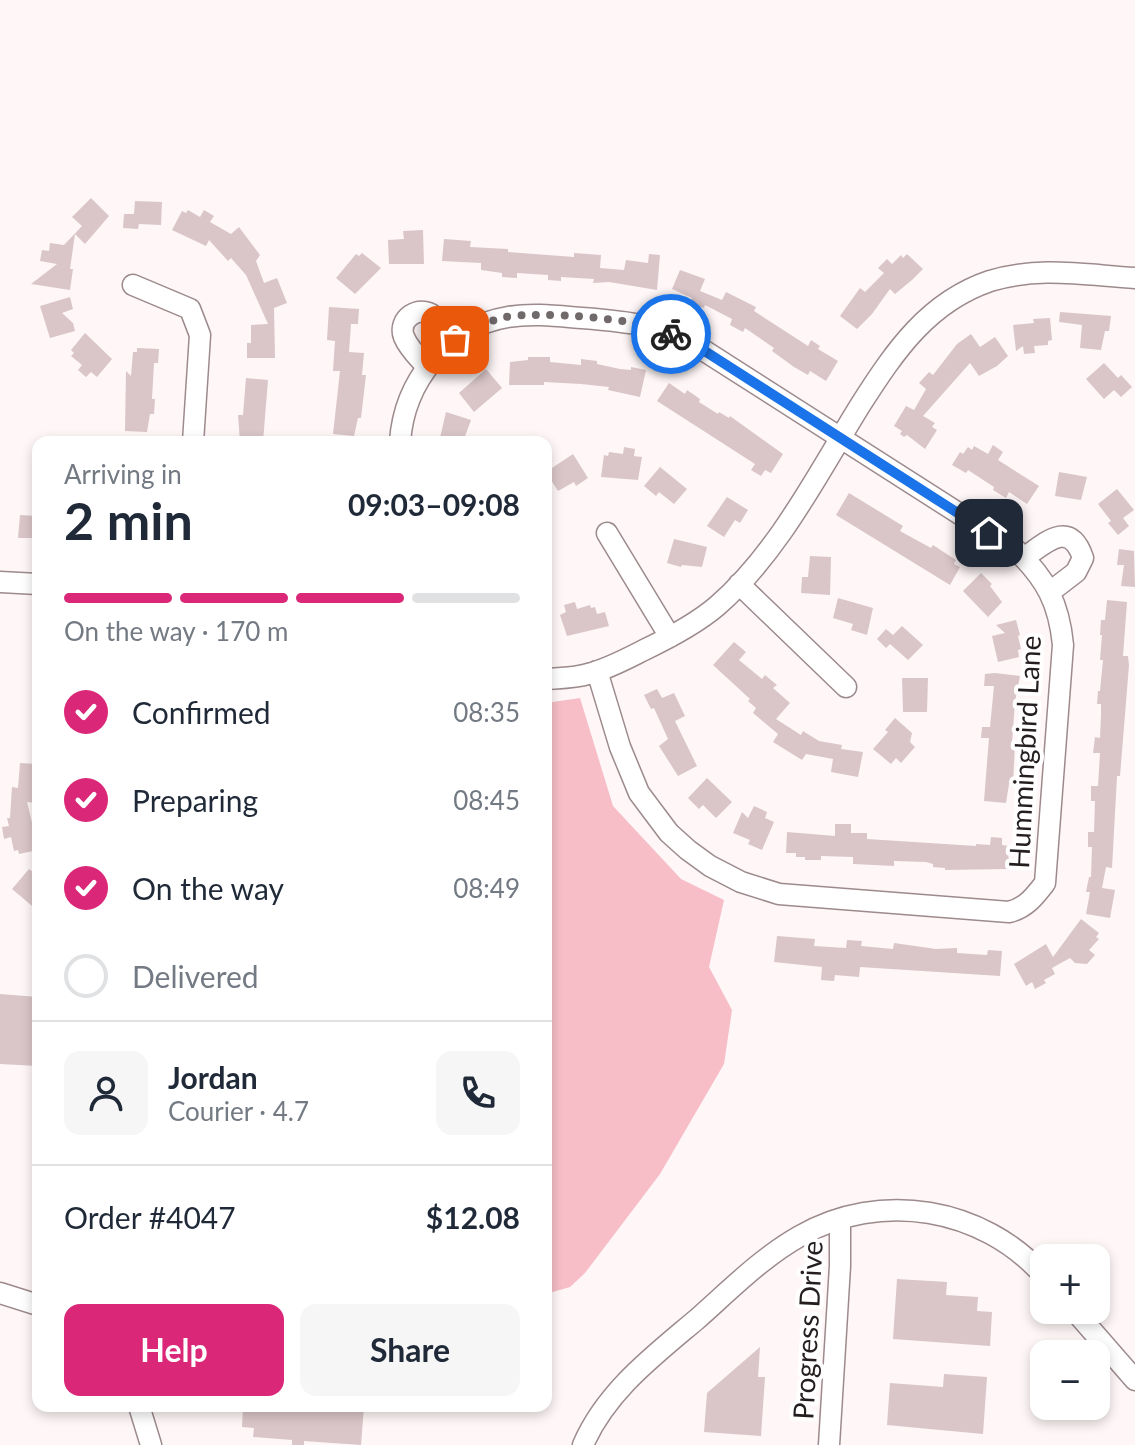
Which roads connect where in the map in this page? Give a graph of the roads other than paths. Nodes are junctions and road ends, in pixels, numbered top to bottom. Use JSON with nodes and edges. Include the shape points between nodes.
{"nodes":[{"id":1,"x":1135,"y":278,"type":"edge"},
{"id":2,"x":133,"y":285,"type":"dead end"},
{"id":3,"x":455,"y":340,"type":"junction"},
{"id":4,"x":427,"y":367,"type":"junction"},
{"id":5,"x":193,"y":436,"type":"edge"},
{"id":6,"x":401,"y":436,"type":"edge"},
{"id":7,"x":840,"y":438,"type":"junction"},
{"id":8,"x":607,"y":533,"type":"dead end"},
{"id":9,"x":1024,"y":558,"type":"junction"},
{"id":10,"x":0,"y":582,"type":"edge"},
{"id":11,"x":32,"y":584,"type":"edge"},
{"id":12,"x":739,"y":584,"type":"junction"},
{"id":13,"x":1050,"y":592,"type":"junction"},
{"id":14,"x":670,"y":637,"type":"junction"},
{"id":15,"x":597,"y":671,"type":"junction"},
{"id":16,"x":552,"y":678,"type":"edge"},
{"id":17,"x":846,"y":687,"type":"dead end"},
{"id":18,"x":840,"y":1219,"type":"junction"},
{"id":19,"x":1030,"y":1264,"type":"edge"},
{"id":20,"x":0,"y":1293,"type":"edge"},
{"id":21,"x":32,"y":1303,"type":"edge"},
{"id":22,"x":1086,"y":1324,"type":"edge"},
{"id":23,"x":1135,"y":1380,"type":"edge"},
{"id":24,"x":141,"y":1412,"type":"edge"},
{"id":25,"x":151,"y":1445,"type":"edge"},
{"id":26,"x":583,"y":1445,"type":"edge"},
{"id":27,"x":829,"y":1445,"type":"edge"}],
"edges":[{"from":1,"to":7,"type":"street","via":[[1037,271],[986,283],[949,302],[929,315],[895,352]]},
{"from":2,"to":5,"type":"street","via":[[190,309],[200,335]]},
{"from":3,"to":4,"type":"street","name":"Hummingbird Lane"},
{"from":3,"to":4,"type":"street","via":[[427,312],[406,318],[404,337]]},
{"from":3,"to":7,"type":"street","name":"Hummingbird Lane","via":[[489,321],[532,314],[645,325],[700,348]]},
{"from":4,"to":6,"type":"street","name":"Hummingbird Lane","via":[[411,394]]},
{"from":7,"to":9,"type":"street","name":"Hummingbird Lane"},
{"from":7,"to":12,"type":"street"},
{"from":8,"to":14,"type":"street"},
{"from":9,"to":13,"type":"street","name":"Hummingbird Lane"},
{"from":9,"to":13,"type":"street","via":[[1051,538],[1067,537],[1078,544],[1083,558],[1076,572]]},
{"from":10,"to":11,"type":"street"},
{"from":12,"to":14,"type":"street"},
{"from":12,"to":17,"type":"street"},
{"from":13,"to":15,"type":"street","name":"Hummingbird Lane","via":[[1063,645],[1048,873],[1032,900],[1009,912],[779,894],[710,866],[669,833],[639,793]]},
{"from":14,"to":15,"type":"street"},
{"from":15,"to":16,"type":"street"},
{"from":18,"to":19,"type":"street","via":[[898,1208],[949,1216],[982,1229]]},
{"from":18,"to":26,"type":"street","via":[[772,1253],[641,1366],[603,1408]]},
{"from":18,"to":27,"type":"street","name":"Progress Drive"},
{"from":20,"to":21,"type":"street"},
{"from":22,"to":23,"type":"street"},
{"from":24,"to":25,"type":"street"}]}
